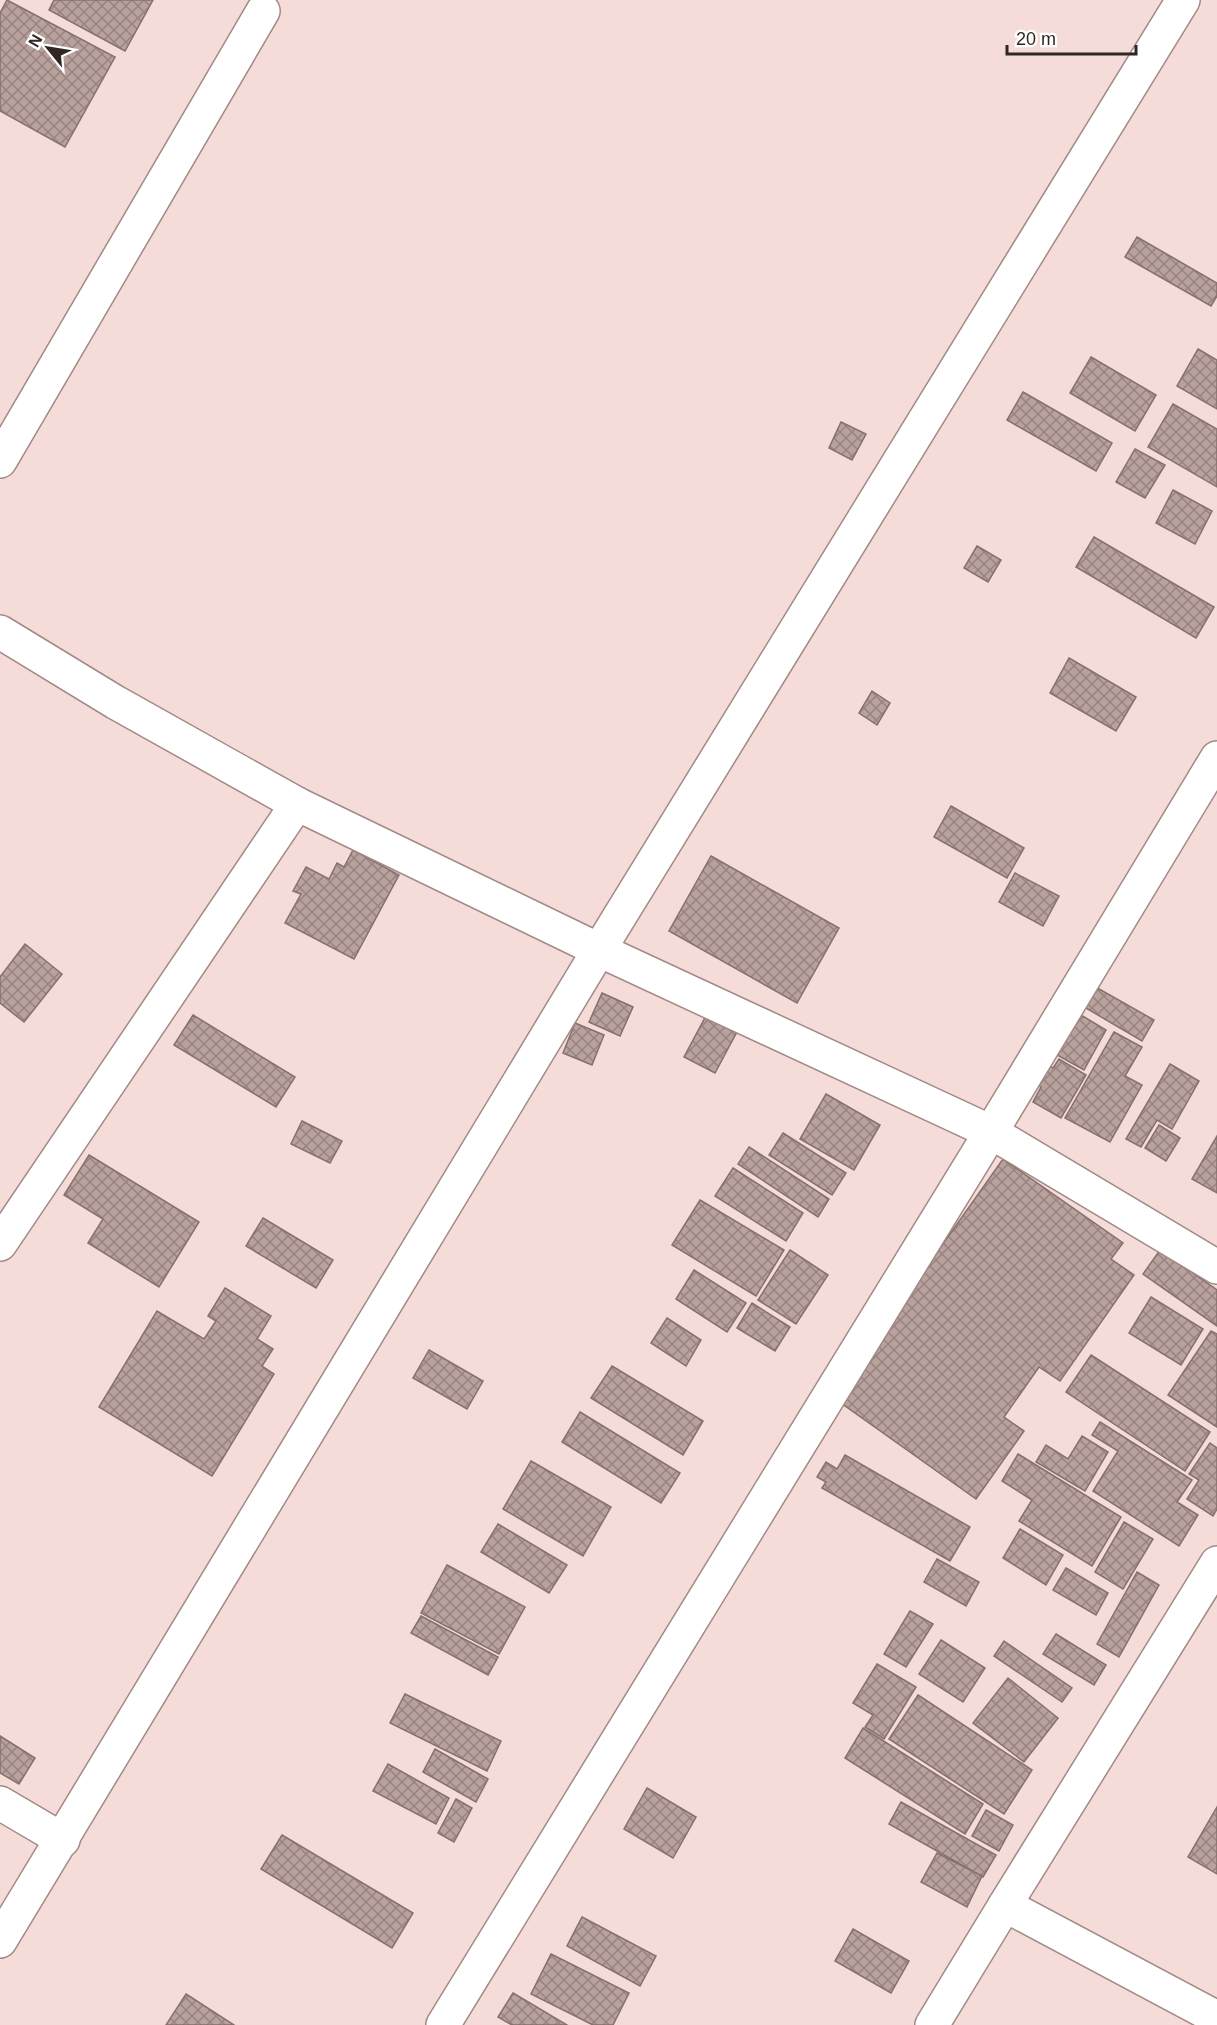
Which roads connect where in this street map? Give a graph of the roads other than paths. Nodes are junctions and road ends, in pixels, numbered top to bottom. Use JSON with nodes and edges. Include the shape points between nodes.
{"nodes":[{"id":1,"x":1183,"y":0,"type":"edge"},
{"id":2,"x":263,"y":11,"type":"dead end"},
{"id":3,"x":0,"y":461,"type":"edge"},
{"id":4,"x":0,"y":632,"type":"edge"},
{"id":5,"x":1217,"y":758,"type":"edge"},
{"id":6,"x":297,"y":804,"type":"junction"},
{"id":7,"x":598,"y":950,"type":"junction"},
{"id":8,"x":991,"y":1132,"type":"junction"},
{"id":9,"x":0,"y":1244,"type":"edge"},
{"id":10,"x":1217,"y":1266,"type":"edge"},
{"id":11,"x":1217,"y":1563,"type":"edge"},
{"id":12,"x":0,"y":1803,"type":"edge"},
{"id":13,"x":63,"y":1840,"type":"junction"},
{"id":14,"x":1005,"y":1905,"type":"junction"},
{"id":15,"x":0,"y":1941,"type":"edge"},
{"id":16,"x":1217,"y":2018,"type":"edge"},
{"id":17,"x":442,"y":2025,"type":"edge"},
{"id":18,"x":933,"y":2025,"type":"edge"}],
"edges":[{"from":1,"to":7,"type":"street"},
{"from":2,"to":3,"type":"street"},
{"from":4,"to":6,"type":"street"},
{"from":5,"to":8,"type":"street"},
{"from":6,"to":7,"type":"street"},
{"from":6,"to":9,"type":"street"},
{"from":7,"to":8,"type":"street"},
{"from":7,"to":13,"type":"street"},
{"from":8,"to":10,"type":"street"},
{"from":8,"to":17,"type":"street"},
{"from":11,"to":14,"type":"street"},
{"from":12,"to":13,"type":"street"},
{"from":13,"to":15,"type":"street"},
{"from":14,"to":16,"type":"street"},
{"from":14,"to":18,"type":"street"}]}
